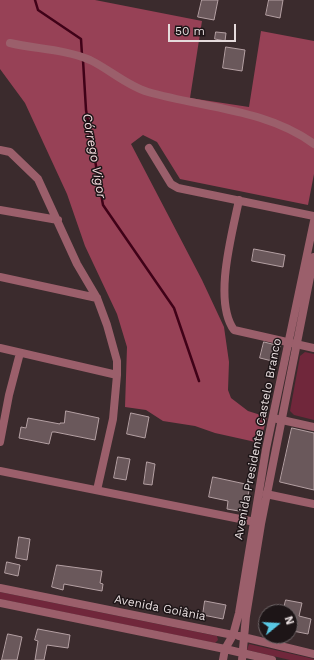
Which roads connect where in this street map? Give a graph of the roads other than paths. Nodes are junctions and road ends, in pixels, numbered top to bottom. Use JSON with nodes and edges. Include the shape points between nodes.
{"nodes":[{"id":1,"x":10,"y":43,"type":"dead end"},
{"id":2,"x":314,"y":144,"type":"edge"},
{"id":3,"x":148,"y":148,"type":"dead end"},
{"id":4,"x":0,"y":150,"type":"edge"},
{"id":5,"x":239,"y":200,"type":"junction"},
{"id":6,"x":0,"y":210,"type":"edge"},
{"id":7,"x":314,"y":216,"type":"edge"},
{"id":8,"x":58,"y":220,"type":"junction"},
{"id":9,"x":314,"y":222,"type":"edge"},
{"id":10,"x":312,"y":258,"type":"edge"},
{"id":11,"x":0,"y":276,"type":"edge"},
{"id":12,"x":97,"y":298,"type":"junction"},
{"id":13,"x":292,"y":343,"type":"junction"},
{"id":14,"x":0,"y":348,"type":"edge"},
{"id":15,"x":314,"y":348,"type":"edge"},
{"id":16,"x":20,"y":353,"type":"junction"},
{"id":17,"x":117,"y":375,"type":"junction"},
{"id":18,"x":273,"y":418,"type":"junction"},
{"id":19,"x":282,"y":420,"type":"junction"},
{"id":20,"x":314,"y":427,"type":"edge"},
{"id":21,"x":0,"y":442,"type":"edge"},
{"id":22,"x":0,"y":471,"type":"edge"},
{"id":23,"x":97,"y":490,"type":"junction"},
{"id":24,"x":266,"y":494,"type":"junction"},
{"id":25,"x":314,"y":504,"type":"edge"},
{"id":26,"x":257,"y":523,"type":"junction"},
{"id":27,"x":0,"y":588,"type":"edge"},
{"id":28,"x":0,"y":603,"type":"edge"},
{"id":29,"x":233,"y":635,"type":"junction"},
{"id":30,"x":243,"y":637,"type":"junction"},
{"id":31,"x":225,"y":649,"type":"junction"},
{"id":32,"x":314,"y":654,"type":"edge"},
{"id":33,"x":242,"y":656,"type":"edge"},
{"id":34,"x":223,"y":660,"type":"edge"},
{"id":35,"x":272,"y":660,"type":"edge"}],
"edges":[{"from":1,"to":2,"type":"street","via":[[76,55],[90,60],[146,92],[270,120]]},
{"from":3,"to":5,"type":"street","via":[[171,184],[178,188]]},
{"from":4,"to":8,"type":"street","via":[[10,152],[38,179]]},
{"from":5,"to":7,"type":"street"},
{"from":5,"to":13,"type":"street","via":[[224,284],[227,315],[234,330]]},
{"from":6,"to":8,"type":"street"},
{"from":8,"to":12,"type":"street"},
{"from":9,"to":10,"type":"street","name":"Avenida Presidente Castelo Branco"},
{"from":10,"to":13,"type":"street","name":"Avenida Presidente Castelo Branco"},
{"from":11,"to":12,"type":"street"},
{"from":12,"to":17,"type":"street","via":[[117,360]]},
{"from":13,"to":15,"type":"street"},
{"from":13,"to":18,"type":"street","name":"Avenida Presidente Castelo Branco"},
{"from":13,"to":19,"type":"street","name":"Avenida Presidente Castelo Branco"},
{"from":14,"to":16,"type":"street"},
{"from":16,"to":17,"type":"street"},
{"from":16,"to":21,"type":"street"},
{"from":17,"to":23,"type":"street","via":[[113,420]]},
{"from":18,"to":19,"type":"street"},
{"from":18,"to":26,"type":"street","name":"Avenida Presidente Castelo Branco"},
{"from":19,"to":20,"type":"street"},
{"from":19,"to":24,"type":"street","name":"Avenida Presidente Castelo Branco"},
{"from":22,"to":23,"type":"street"},
{"from":23,"to":26,"type":"street"},
{"from":24,"to":25,"type":"street"},
{"from":24,"to":26,"type":"street","name":"Avenida Presidente Castelo Branco"},
{"from":26,"to":29,"type":"street","name":"Avenida Presidente Castelo Branco"},
{"from":26,"to":30,"type":"street","name":"Avenida Presidente Castelo Branco"},
{"from":27,"to":29,"type":"street","name":"Avenida Goiânia"},
{"from":28,"to":31,"type":"street"},
{"from":29,"to":30,"type":"street","name":"Avenida Goiânia"},
{"from":29,"to":31,"type":"street","name":"Avenida Presidente Castelo Branco"},
{"from":30,"to":32,"type":"street","name":"Avenida Goiânia"},
{"from":30,"to":33,"type":"street","name":"Avenida Presidente Castelo Branco"},
{"from":31,"to":33,"type":"street"},
{"from":31,"to":34,"type":"street","name":"Avenida Presidente Castelo Branco"},
{"from":33,"to":35,"type":"street"}]}
